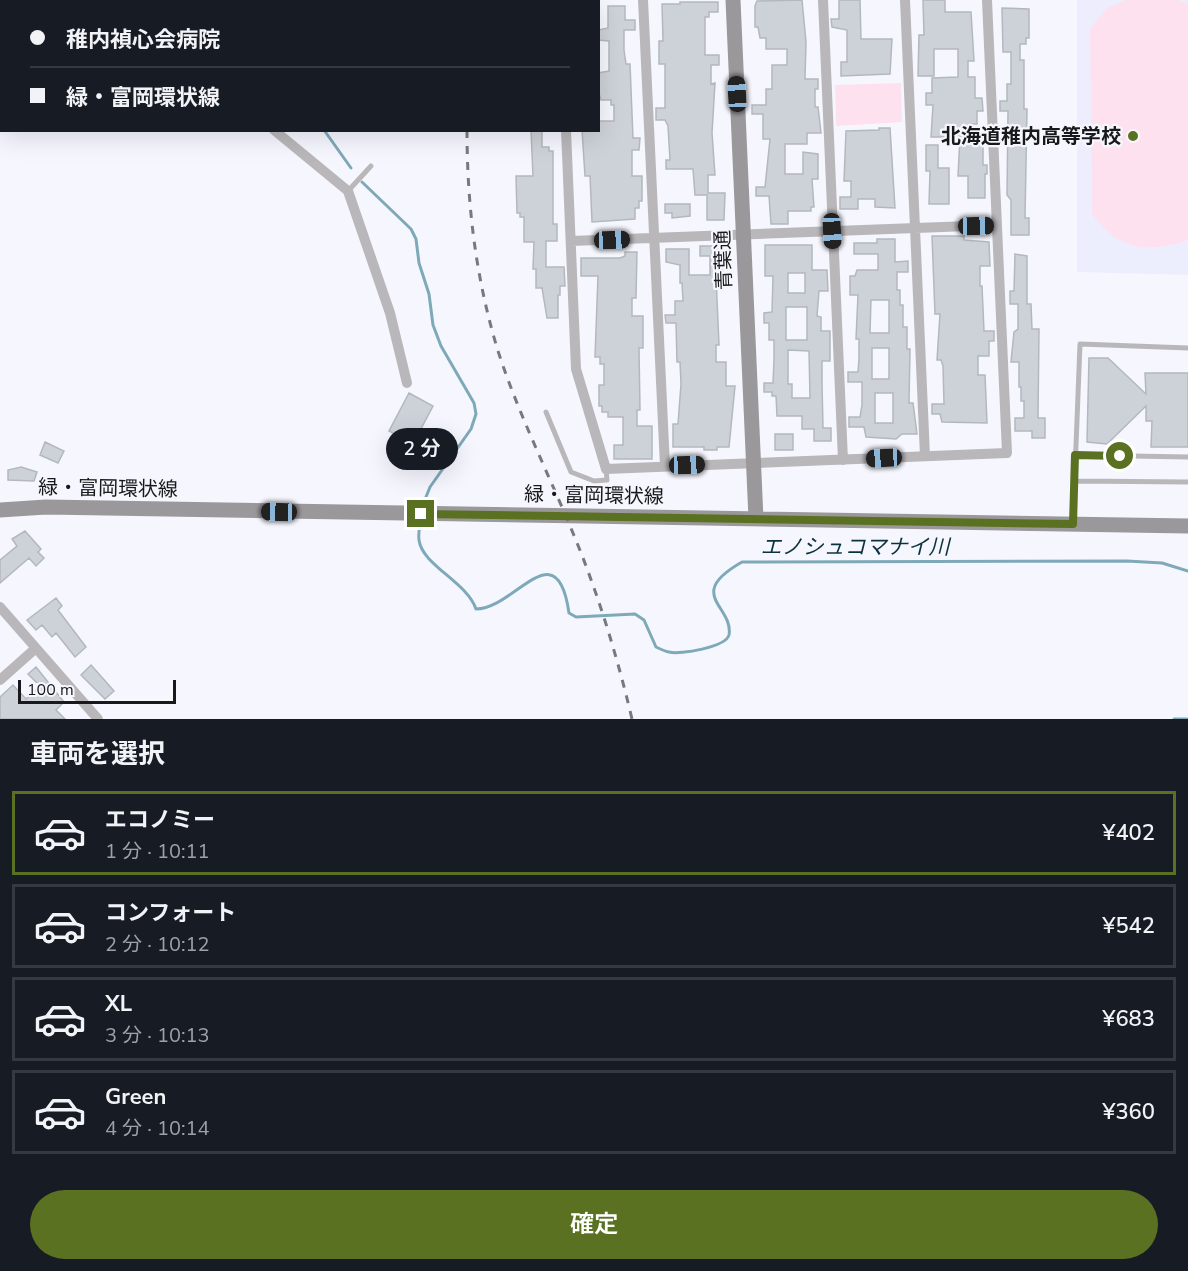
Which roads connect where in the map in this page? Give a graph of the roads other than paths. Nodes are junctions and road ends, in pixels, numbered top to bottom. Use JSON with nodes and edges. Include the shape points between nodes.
{"nodes":[{"id":1,"x":643,"y":0,"type":"edge"},
{"id":2,"x":733,"y":0,"type":"edge"},
{"id":3,"x":823,"y":0,"type":"edge"},
{"id":4,"x":905,"y":0,"type":"edge"},
{"id":5,"x":987,"y":0,"type":"edge"},
{"id":6,"x":276,"y":132,"type":"edge"},
{"id":7,"x":566,"y":132,"type":"edge"},
{"id":8,"x":371,"y":166,"type":"dead end"},
{"id":9,"x":348,"y":191,"type":"junction"},
{"id":10,"x":996,"y":225,"type":"junction"},
{"id":11,"x":915,"y":227,"type":"junction"},
{"id":12,"x":832,"y":231,"type":"junction"},
{"id":13,"x":743,"y":235,"type":"junction"},
{"id":14,"x":654,"y":238,"type":"junction"},
{"id":15,"x":571,"y":241,"type":"junction"},
{"id":16,"x":1188,"y":348,"type":"edge"},
{"id":17,"x":407,"y":383,"type":"dead end"},
{"id":18,"x":546,"y":412,"type":"dead end"},
{"id":19,"x":1075,"y":455,"type":"junction"},
{"id":20,"x":925,"y":456,"type":"junction"},
{"id":21,"x":1188,"y":457,"type":"edge"},
{"id":22,"x":843,"y":460,"type":"junction"},
{"id":23,"x":753,"y":463,"type":"junction"},
{"id":24,"x":665,"y":466,"type":"junction"},
{"id":25,"x":606,"y":469,"type":"junction"},
{"id":26,"x":1075,"y":481,"type":"junction"},
{"id":27,"x":1188,"y":482,"type":"edge"},
{"id":28,"x":0,"y":510,"type":"edge"},
{"id":29,"x":756,"y":519,"type":"junction"},
{"id":30,"x":1073,"y":524,"type":"junction"},
{"id":31,"x":1188,"y":526,"type":"edge"},
{"id":32,"x":0,"y":607,"type":"edge"},
{"id":33,"x":36,"y":648,"type":"junction"},
{"id":34,"x":0,"y":680,"type":"edge"},
{"id":35,"x":94,"y":715,"type":"edge"},
{"id":36,"x":82,"y":719,"type":"edge"}],
"edges":[{"from":1,"to":14,"type":"street"},
{"from":2,"to":13,"type":"street","name":"青葉通"},
{"from":3,"to":12,"type":"street"},
{"from":4,"to":11,"type":"street"},
{"from":5,"to":10,"type":"street"},
{"from":6,"to":9,"type":"street"},
{"from":7,"to":15,"type":"street"},
{"from":8,"to":9,"type":"lane"},
{"from":9,"to":17,"type":"street","via":[[390,313]]},
{"from":10,"to":11,"type":"street"},
{"from":10,"to":20,"type":"street","via":[[1007,453]]},
{"from":11,"to":12,"type":"street"},
{"from":11,"to":20,"type":"street"},
{"from":12,"to":13,"type":"street"},
{"from":12,"to":22,"type":"street"},
{"from":13,"to":14,"type":"street"},
{"from":13,"to":23,"type":"street","name":"青葉通"},
{"from":14,"to":15,"type":"street"},
{"from":14,"to":24,"type":"street"},
{"from":15,"to":25,"type":"street","via":[[576,369]]},
{"from":16,"to":19,"type":"lane","via":[[1080,344]]},
{"from":18,"to":25,"type":"lane","via":[[571,471],[594,481],[607,480]]},
{"from":19,"to":21,"type":"lane"},
{"from":19,"to":26,"type":"lane"},
{"from":20,"to":22,"type":"street"},
{"from":22,"to":23,"type":"street"},
{"from":23,"to":24,"type":"street"},
{"from":23,"to":29,"type":"street","name":"青葉通"},
{"from":24,"to":25,"type":"street"},
{"from":26,"to":27,"type":"lane"},
{"from":26,"to":30,"type":"lane"},
{"from":28,"to":29,"type":"street","name":"緑・富岡環状線","via":[[46,507]]},
{"from":29,"to":30,"type":"street","name":"緑・富岡環状線"},
{"from":30,"to":31,"type":"street","name":"緑・富岡環状線"},
{"from":32,"to":33,"type":"street"},
{"from":33,"to":34,"type":"street"},
{"from":33,"to":35,"type":"street"},
{"from":35,"to":36,"type":"street"}]}
